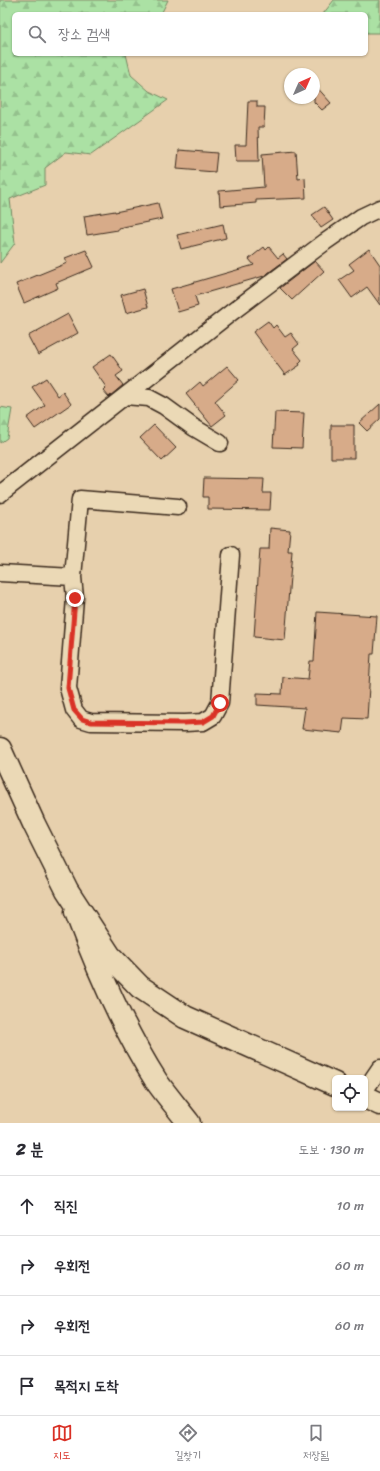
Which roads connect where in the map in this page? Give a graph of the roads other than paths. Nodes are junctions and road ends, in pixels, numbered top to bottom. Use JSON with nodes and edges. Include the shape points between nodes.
{"nodes":[{"id":1,"x":380,"y":208,"type":"edge"},
{"id":2,"x":125,"y":396,"type":"junction"},
{"id":3,"x":220,"y":442,"type":"dead end"},
{"id":4,"x":0,"y":494,"type":"edge"},
{"id":5,"x":178,"y":507,"type":"dead end"},
{"id":6,"x":231,"y":555,"type":"dead end"},
{"id":7,"x":0,"y":573,"type":"edge"},
{"id":8,"x":73,"y":577,"type":"junction"},
{"id":9,"x":0,"y":750,"type":"edge"},
{"id":10,"x":67,"y":890,"type":"junction"},
{"id":11,"x":380,"y":1068,"type":"edge"},
{"id":12,"x":332,"y":1083,"type":"edge"},
{"id":13,"x":368,"y":1086,"type":"edge"},
{"id":14,"x":368,"y":1098,"type":"edge"},
{"id":15,"x":380,"y":1104,"type":"edge"},
{"id":16,"x":189,"y":1123,"type":"edge"}],
"edges":[{"from":1,"to":2,"type":"street","via":[[361,217],[325,242]]},
{"from":2,"to":3,"type":"street","via":[[149,398]]},
{"from":2,"to":4,"type":"street"},
{"from":5,"to":8,"type":"street","via":[[80,499]]},
{"from":6,"to":8,"type":"street","via":[[220,703],[213,716],[203,722],[91,722],[82,719],[74,710],[68,688],[75,598]]},
{"from":7,"to":8,"type":"street"},
{"from":9,"to":10,"type":"main road"},
{"from":10,"to":12,"type":"main road","via":[[110,956],[140,987],[186,1017]]},
{"from":10,"to":16,"type":"main road","via":[[98,969],[127,1029],[158,1083]]},
{"from":11,"to":13,"type":"street"},
{"from":14,"to":15,"type":"main road"}]}
